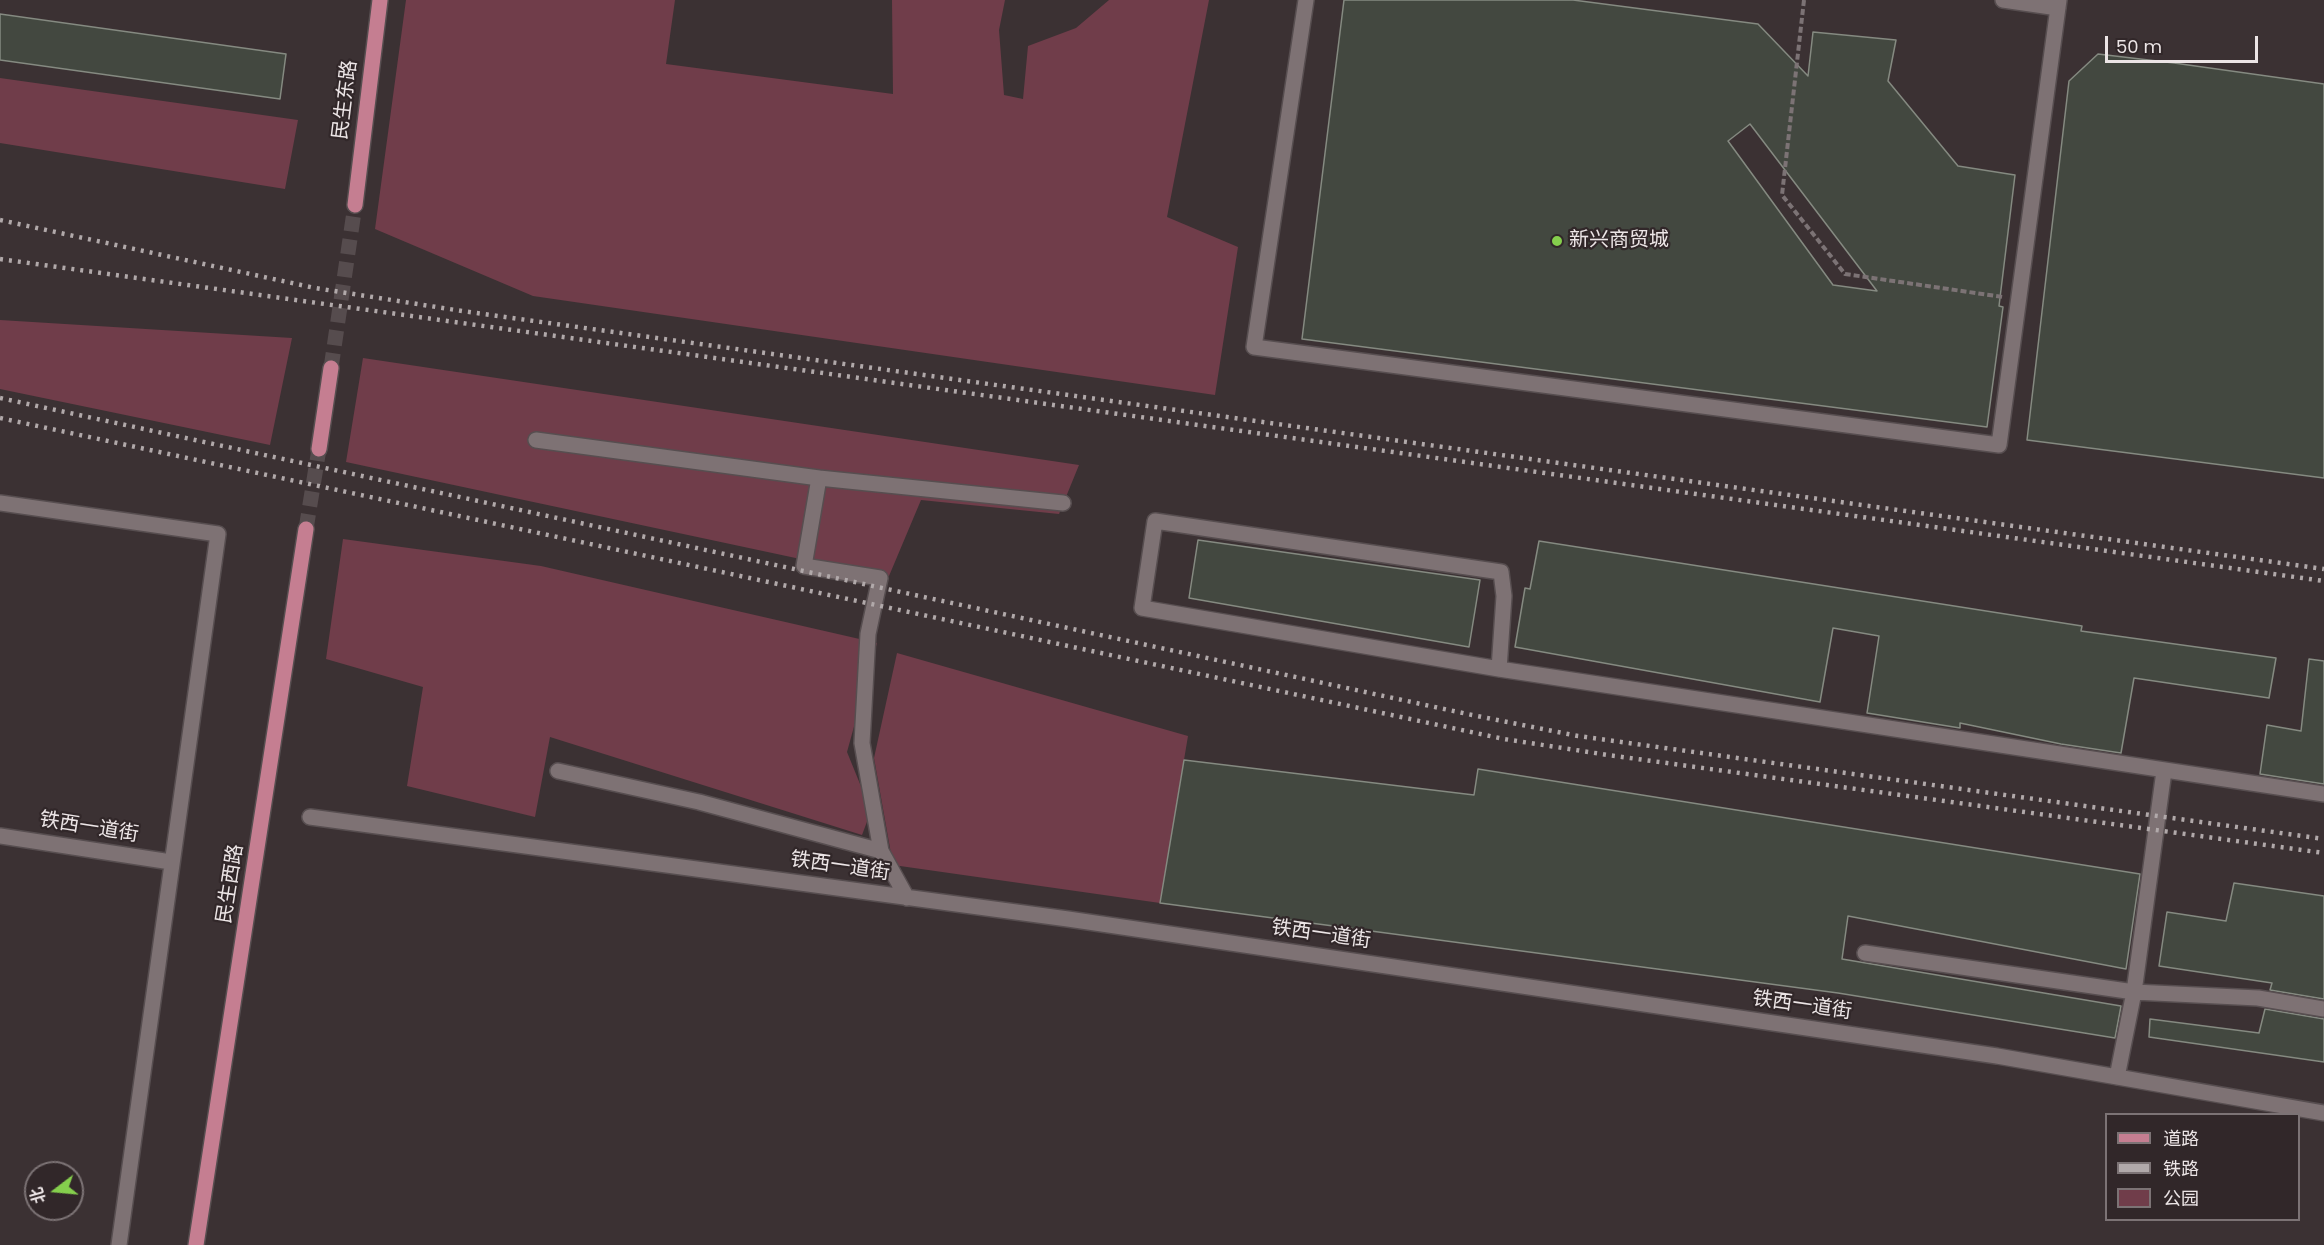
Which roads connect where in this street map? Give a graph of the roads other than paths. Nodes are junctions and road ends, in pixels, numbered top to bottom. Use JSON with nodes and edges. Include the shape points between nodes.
{"nodes":[{"id":1,"x":380,"y":0,"type":"edge"},
{"id":2,"x":1306,"y":0,"type":"edge"},
{"id":3,"x":2003,"y":0,"type":"edge"},
{"id":4,"x":2058,"y":4,"type":"edge"},
{"id":5,"x":355,"y":205,"type":"tunnel mouth"},
{"id":6,"x":331,"y":368,"type":"tunnel mouth"},
{"id":7,"x":536,"y":440,"type":"dead end"},
{"id":8,"x":319,"y":450,"type":"tunnel mouth"},
{"id":9,"x":819,"y":478,"type":"junction"},
{"id":10,"x":0,"y":503,"type":"edge"},
{"id":11,"x":1063,"y":503,"type":"dead end"},
{"id":12,"x":306,"y":529,"type":"tunnel mouth"},
{"id":13,"x":1499,"y":669,"type":"junction"},
{"id":14,"x":558,"y":771,"type":"dead end"},
{"id":15,"x":2164,"y":771,"type":"junction"},
{"id":16,"x":2324,"y":794,"type":"edge"},
{"id":17,"x":310,"y":817,"type":"dead end"},
{"id":18,"x":0,"y":836,"type":"edge"},
{"id":19,"x":881,"y":851,"type":"junction"},
{"id":20,"x":171,"y":862,"type":"junction"},
{"id":21,"x":907,"y":898,"type":"junction"},
{"id":22,"x":1865,"y":953,"type":"dead end"},
{"id":23,"x":2134,"y":992,"type":"junction"},
{"id":24,"x":2324,"y":1009,"type":"edge"},
{"id":25,"x":2118,"y":1077,"type":"junction"},
{"id":26,"x":2324,"y":1113,"type":"edge"},
{"id":27,"x":119,"y":1245,"type":"edge"},
{"id":28,"x":196,"y":1245,"type":"edge"}],
"edges":[{"from":1,"to":5,"type":"main road","name":"民生东路"},
{"from":2,"to":4,"type":"street","via":[[1254,347],[1999,445]]},
{"from":3,"to":4,"type":"street"},
{"from":6,"to":8,"type":"main road"},
{"from":7,"to":9,"type":"street"},
{"from":9,"to":11,"type":"street"},
{"from":9,"to":19,"type":"street","via":[[804,566],[880,578],[868,634],[862,743]]},
{"from":10,"to":20,"type":"street","via":[[218,534]]},
{"from":12,"to":28,"type":"main road","name":"民生西路"},
{"from":13,"to":13,"type":"street","via":[[1504,596],[1501,572],[1155,520],[1142,608]]},
{"from":13,"to":15,"type":"street"},
{"from":14,"to":19,"type":"street","via":[[699,802]]},
{"from":15,"to":16,"type":"street"},
{"from":15,"to":23,"type":"street"},
{"from":17,"to":21,"type":"street","name":"铁西一道街"},
{"from":18,"to":20,"type":"street","name":"铁西一道街"},
{"from":19,"to":21,"type":"street"},
{"from":20,"to":27,"type":"street"},
{"from":21,"to":25,"type":"street","name":"铁西一道街","via":[[1985,1054]]},
{"from":22,"to":23,"type":"street"},
{"from":23,"to":24,"type":"street","via":[[2258,999]]},
{"from":23,"to":25,"type":"street"},
{"from":25,"to":26,"type":"street","name":"铁西一道街"}]}
